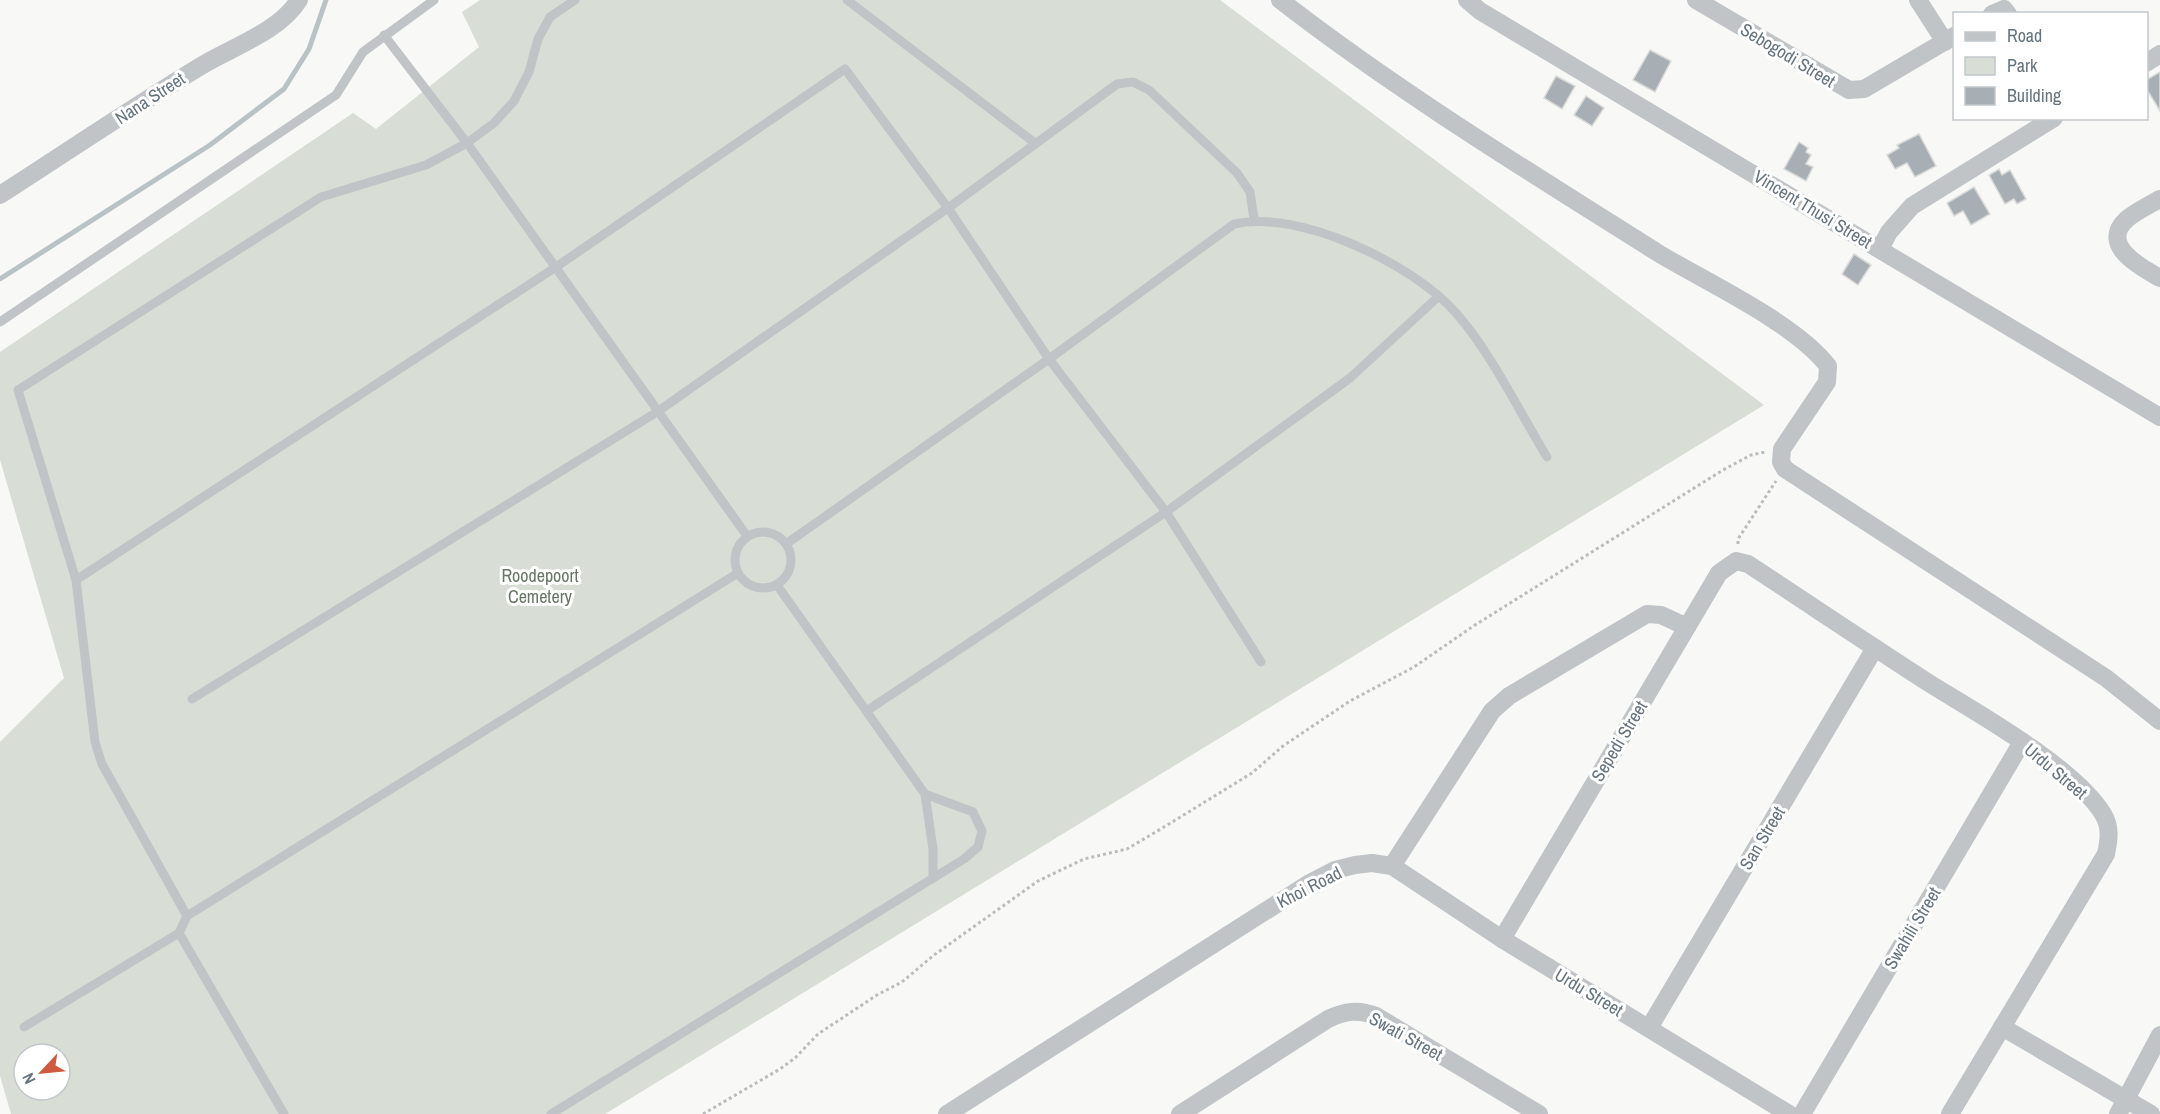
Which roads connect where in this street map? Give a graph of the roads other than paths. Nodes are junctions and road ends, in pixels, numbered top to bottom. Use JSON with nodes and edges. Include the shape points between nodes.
{"nodes":[{"id":1,"x":299,"y":0,"type":"edge"},
{"id":2,"x":434,"y":0,"type":"edge"},
{"id":3,"x":574,"y":0,"type":"edge"},
{"id":4,"x":847,"y":0,"type":"edge"},
{"id":5,"x":1280,"y":0,"type":"edge"},
{"id":6,"x":1467,"y":0,"type":"edge"},
{"id":7,"x":1696,"y":0,"type":"edge"},
{"id":8,"x":1918,"y":0,"type":"edge"},
{"id":9,"x":384,"y":35,"type":"junction"},
{"id":10,"x":1950,"y":39,"type":"edge"},
{"id":11,"x":2051,"y":120,"type":"edge"},
{"id":12,"x":467,"y":143,"type":"junction"},
{"id":13,"x":1035,"y":143,"type":"junction"},
{"id":14,"x":0,"y":195,"type":"edge"},
{"id":15,"x":2160,"y":199,"type":"edge"},
{"id":16,"x":948,"y":208,"type":"junction"},
{"id":17,"x":1254,"y":219,"type":"junction"},
{"id":18,"x":1880,"y":249,"type":"junction"},
{"id":19,"x":556,"y":267,"type":"junction"},
{"id":20,"x":2160,"y":278,"type":"edge"},
{"id":21,"x":1439,"y":296,"type":"junction"},
{"id":22,"x":0,"y":322,"type":"edge"},
{"id":23,"x":1049,"y":359,"type":"junction"},
{"id":24,"x":657,"y":412,"type":"junction"},
{"id":25,"x":2160,"y":417,"type":"edge"},
{"id":26,"x":1547,"y":457,"type":"dead end"},
{"id":27,"x":1166,"y":512,"type":"junction"},
{"id":28,"x":747,"y":536,"type":"junction"},
{"id":29,"x":786,"y":544,"type":"junction"},
{"id":30,"x":1742,"y":562,"type":"joint"},
{"id":31,"x":738,"y":573,"type":"junction"},
{"id":32,"x":76,"y":580,"type":"junction"},
{"id":33,"x":777,"y":585,"type":"junction"},
{"id":34,"x":1687,"y":627,"type":"junction"},
{"id":35,"x":1875,"y":648,"type":"junction"},
{"id":36,"x":1261,"y":662,"type":"dead end"},
{"id":37,"x":192,"y":699,"type":"dead end"},
{"id":38,"x":868,"y":710,"type":"junction"},
{"id":39,"x":2160,"y":721,"type":"edge"},
{"id":40,"x":2022,"y":742,"type":"junction"},
{"id":41,"x":925,"y":794,"type":"junction"},
{"id":42,"x":1392,"y":866,"type":"junction"},
{"id":43,"x":933,"y":878,"type":"junction"},
{"id":44,"x":187,"y":916,"type":"junction"},
{"id":45,"x":179,"y":933,"type":"junction"},
{"id":46,"x":1502,"y":939,"type":"junction"},
{"id":47,"x":24,"y":1027,"type":"dead end"},
{"id":48,"x":2002,"y":1027,"type":"junction"},
{"id":49,"x":1648,"y":1028,"type":"junction"},
{"id":50,"x":2160,"y":1035,"type":"edge"},
{"id":51,"x":2122,"y":1106,"type":"edge"},
{"id":52,"x":284,"y":1114,"type":"edge"},
{"id":53,"x":551,"y":1114,"type":"edge"},
{"id":54,"x":947,"y":1114,"type":"edge"},
{"id":55,"x":1180,"y":1114,"type":"edge"},
{"id":56,"x":1539,"y":1114,"type":"edge"},
{"id":57,"x":1789,"y":1114,"type":"edge"},
{"id":58,"x":1802,"y":1114,"type":"edge"},
{"id":59,"x":1950,"y":1114,"type":"edge"},
{"id":60,"x":2151,"y":1114,"type":"edge"}],
"edges":[{"from":1,"to":14,"type":"street","name":"Nana Street","via":[[285,16]]},
{"from":2,"to":9,"type":"lane"},
{"from":3,"to":12,"type":"lane","via":[[550,17],[514,101],[494,123]]},
{"from":4,"to":13,"type":"lane"},
{"from":5,"to":39,"type":"street","via":[[1394,86],[1760,313],[1818,354],[1828,366],[1827,382],[1782,449],[1785,469],[2106,678]]},
{"from":6,"to":18,"type":"street","name":"Vincent Thusi Street"},
{"from":7,"to":10,"type":"street","name":"Sebogodi Street","via":[[1849,90],[1864,89]]},
{"from":8,"to":10,"type":"street","name":"Sebogodi Street"},
{"from":9,"to":12,"type":"lane"},
{"from":9,"to":22,"type":"lane","via":[[363,52],[336,95]]},
{"from":11,"to":18,"type":"street","via":[[1912,206]]},
{"from":12,"to":19,"type":"lane"},
{"from":12,"to":32,"type":"lane","via":[[426,165],[321,197],[18,390]]},
{"from":13,"to":16,"type":"lane"},
{"from":13,"to":17,"type":"lane","via":[[1098,95],[1117,84],[1133,82],[1149,90],[1237,173],[1250,192]]},
{"from":15,"to":20,"type":"street","via":[[2127,220],[2121,226],[2119,239],[2128,259]]},
{"from":16,"to":19,"type":"lane","via":[[845,69]]},
{"from":16,"to":23,"type":"lane"},
{"from":16,"to":24,"type":"lane"},
{"from":17,"to":21,"type":"lane","via":[[1303,228],[1374,254]]},
{"from":17,"to":23,"type":"lane","via":[[1234,224]]},
{"from":18,"to":25,"type":"street","name":"Vincent Thusi Street"},
{"from":19,"to":24,"type":"lane"},
{"from":19,"to":32,"type":"lane"},
{"from":21,"to":26,"type":"lane","via":[[1471,331]]},
{"from":21,"to":27,"type":"lane","via":[[1350,378]]},
{"from":23,"to":27,"type":"lane"},
{"from":23,"to":29,"type":"lane"},
{"from":24,"to":28,"type":"lane"},
{"from":24,"to":37,"type":"lane"},
{"from":27,"to":36,"type":"lane"},
{"from":27,"to":38,"type":"lane"},
{"from":28,"to":29,"type":"lane","via":[[764,531]]},
{"from":28,"to":31,"type":"lane","via":[[735,557]]},
{"from":29,"to":33,"type":"lane","via":[[790,552],[789,571]]},
{"from":30,"to":34,"type":"street","name":"Sepedi Street","via":[[1719,573]]},
{"from":30,"to":35,"type":"street","name":"Urdu Street"},
{"from":31,"to":33,"type":"lane","via":[[759,588]]},
{"from":31,"to":44,"type":"lane"},
{"from":32,"to":44,"type":"lane","via":[[94,742],[102,764]]},
{"from":33,"to":38,"type":"lane"},
{"from":34,"to":42,"type":"street","via":[[1662,615],[1647,614],[1509,696],[1480,727]]},
{"from":34,"to":46,"type":"street","name":"Sepedi Street"},
{"from":35,"to":40,"type":"street","name":"Urdu Street"},
{"from":35,"to":49,"type":"street","name":"San Street"},
{"from":38,"to":41,"type":"lane"},
{"from":40,"to":48,"type":"street","name":"Urdu Street","via":[[2093,803],[2106,821],[2109,841],[2106,854]]},
{"from":40,"to":58,"type":"street","name":"Swahili Street"},
{"from":41,"to":43,"type":"lane"},
{"from":41,"to":43,"type":"lane","via":[[973,812],[982,831],[978,848]]},
{"from":42,"to":46,"type":"street","name":"Urdu Street"},
{"from":42,"to":54,"type":"street","name":"Khoi Road","via":[[1355,865],[1308,884]]},
{"from":43,"to":53,"type":"lane"},
{"from":44,"to":45,"type":"lane"},
{"from":45,"to":47,"type":"lane"},
{"from":45,"to":52,"type":"lane"},
{"from":46,"to":49,"type":"street","name":"Urdu Street"},
{"from":48,"to":51,"type":"street"},
{"from":48,"to":59,"type":"street","name":"Urdu Street"},
{"from":49,"to":57,"type":"street","name":"Urdu Street"},
{"from":50,"to":51,"type":"street"},
{"from":51,"to":60,"type":"street"},
{"from":55,"to":56,"type":"street","name":"Swati Street","via":[[1328,1019],[1351,1011],[1376,1016]]}]}
